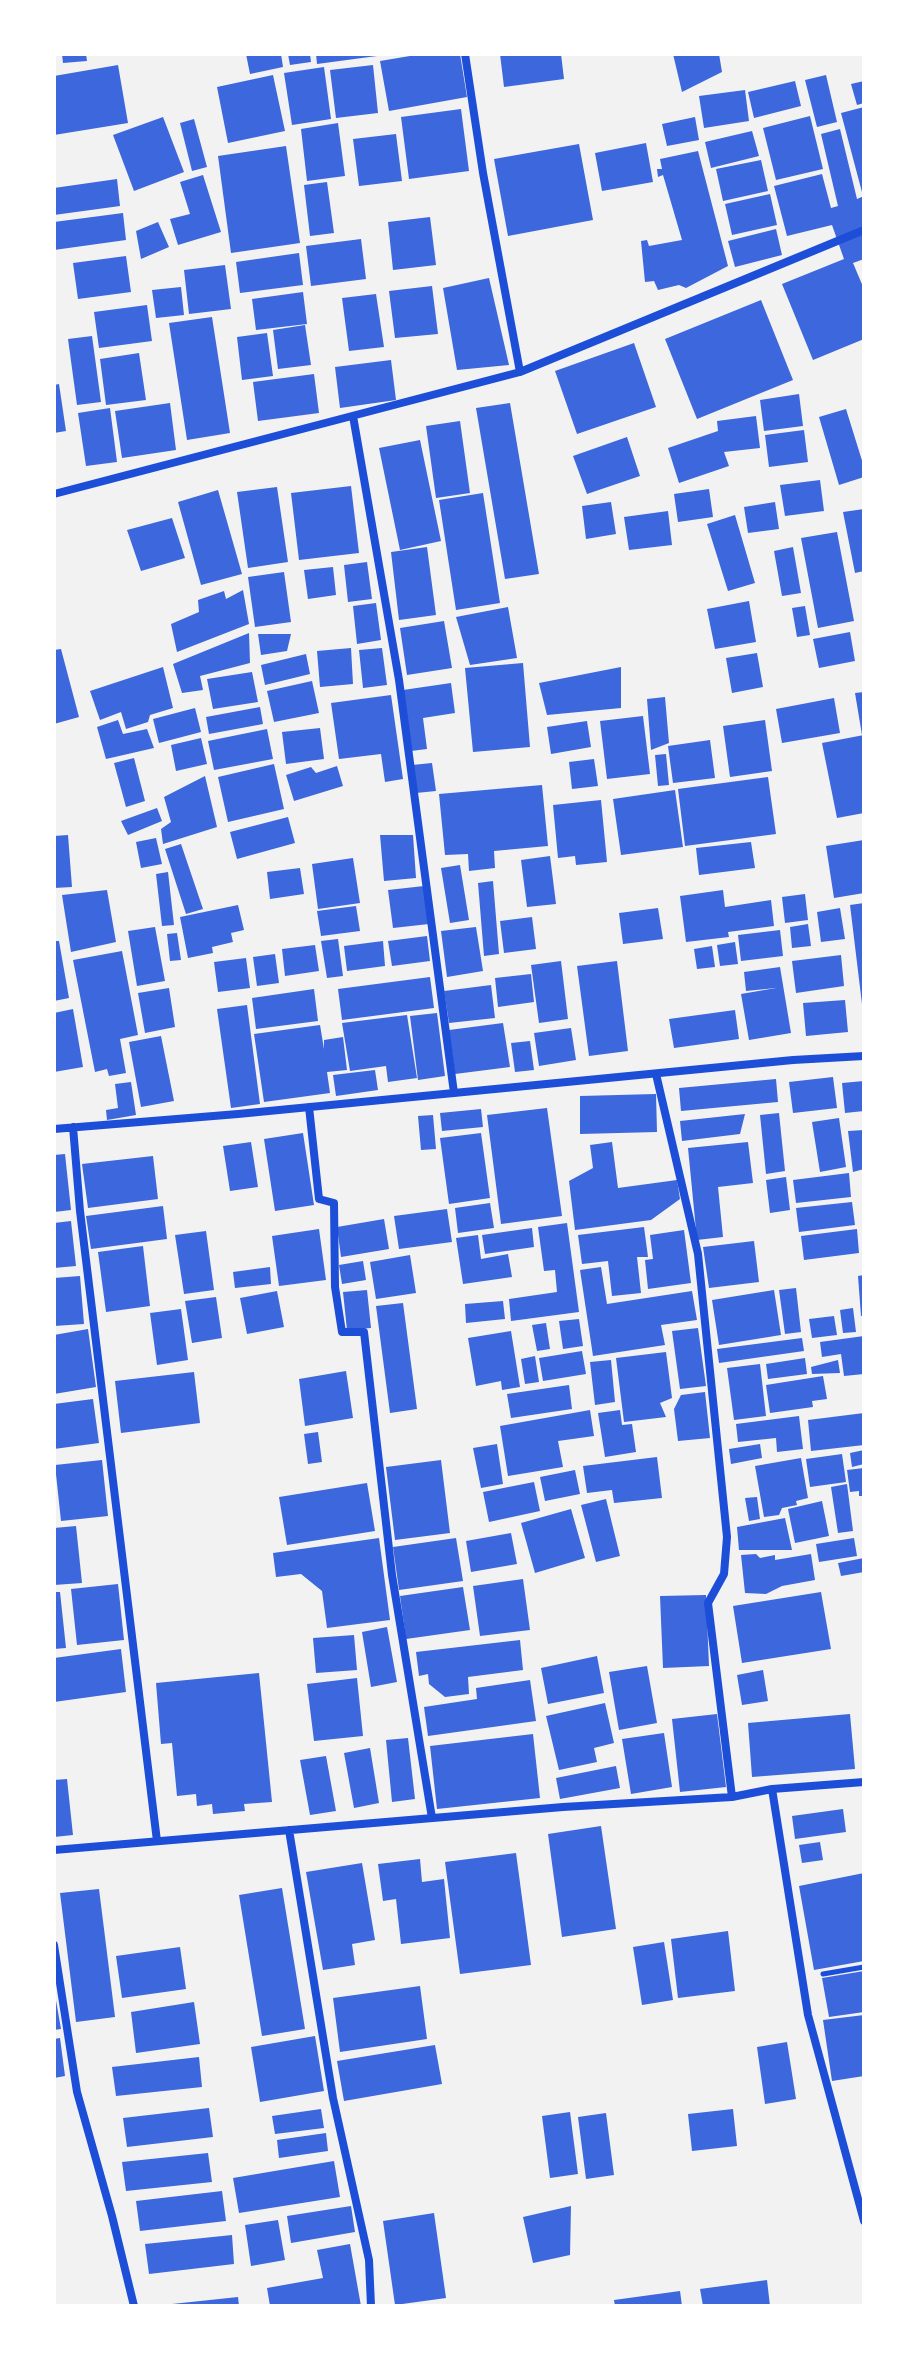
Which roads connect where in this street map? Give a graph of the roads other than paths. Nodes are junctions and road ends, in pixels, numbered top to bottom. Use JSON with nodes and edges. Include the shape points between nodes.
{"nodes":[{"id":1,"x":465,"y":54,"type":"edge"},
{"id":2,"x":864,"y":230,"type":"edge"},
{"id":3,"x":520,"y":372,"type":"junction"},
{"id":4,"x":353,"y":416,"type":"junction"},
{"id":5,"x":54,"y":494,"type":"edge"},
{"id":6,"x":864,"y":1056,"type":"edge"},
{"id":7,"x":656,"y":1074,"type":"junction"},
{"id":8,"x":454,"y":1093,"type":"junction"},
{"id":9,"x":309,"y":1107,"type":"junction"},
{"id":10,"x":73,"y":1127,"type":"junction"},
{"id":11,"x":54,"y":1129,"type":"edge"},
{"id":12,"x":864,"y":1782,"type":"edge"},
{"id":13,"x":772,"y":1789,"type":"junction"},
{"id":14,"x":732,"y":1797,"type":"junction"},
{"id":15,"x":432,"y":1818,"type":"junction"},
{"id":16,"x":289,"y":1830,"type":"junction"},
{"id":17,"x":157,"y":1841,"type":"junction"},
{"id":18,"x":54,"y":1850,"type":"edge"},
{"id":19,"x":54,"y":1945,"type":"edge"},
{"id":20,"x":864,"y":2221,"type":"edge"},
{"id":21,"x":134,"y":2306,"type":"edge"},
{"id":22,"x":371,"y":2306,"type":"edge"}],
"edges":[{"from":1,"to":3,"type":"street"},
{"from":2,"to":3,"type":"street"},
{"from":3,"to":4,"type":"street"},
{"from":4,"to":5,"type":"street"},
{"from":4,"to":8,"type":"street","via":[[399,680]]},
{"from":6,"to":7,"type":"street"},
{"from":7,"to":8,"type":"street"},
{"from":7,"to":14,"type":"street","via":[[698,1254],[727,1537],[724,1574],[708,1603]]},
{"from":8,"to":9,"type":"street"},
{"from":9,"to":10,"type":"street"},
{"from":9,"to":15,"type":"street","via":[[319,1199],[334,1203],[335,1287],[342,1332],[364,1332],[392,1575]]},
{"from":10,"to":11,"type":"street"},
{"from":10,"to":17,"type":"street"},
{"from":12,"to":13,"type":"street"},
{"from":13,"to":14,"type":"street"},
{"from":13,"to":20,"type":"street","via":[[808,2015]]},
{"from":14,"to":15,"type":"street"},
{"from":15,"to":16,"type":"street"},
{"from":16,"to":17,"type":"street"},
{"from":16,"to":22,"type":"street","via":[[333,2098],[369,2260]]},
{"from":17,"to":18,"type":"street"},
{"from":19,"to":21,"type":"street","via":[[77,2092]]}]}
